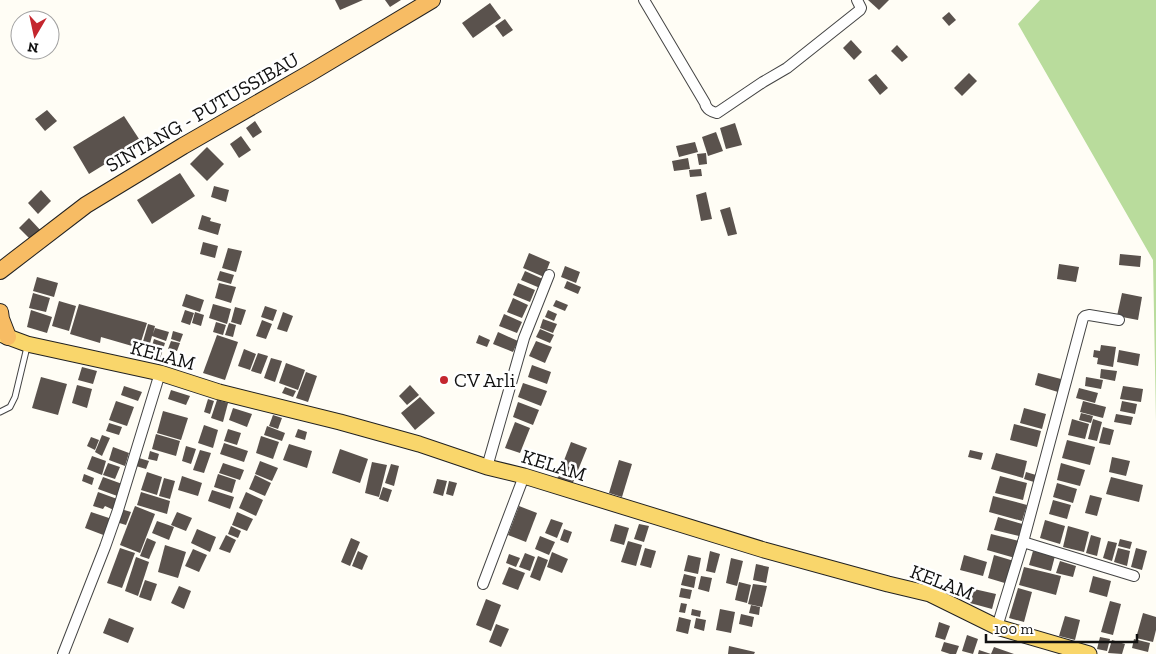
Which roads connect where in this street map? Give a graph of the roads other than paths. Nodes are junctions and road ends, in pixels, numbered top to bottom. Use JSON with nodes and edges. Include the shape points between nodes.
{"nodes":[{"id":1,"x":432,"y":0,"type":"edge"},
{"id":2,"x":644,"y":0,"type":"edge"},
{"id":3,"x":857,"y":0,"type":"edge"},
{"id":4,"x":0,"y":273,"type":"edge"},
{"id":5,"x":550,"y":275,"type":"dead end"},
{"id":6,"x":0,"y":312,"type":"edge"},
{"id":7,"x":1118,"y":320,"type":"dead end"},
{"id":8,"x":4,"y":336,"type":"edge"},
{"id":9,"x":27,"y":344,"type":"junction"},
{"id":10,"x":160,"y":373,"type":"junction"},
{"id":11,"x":0,"y":412,"type":"edge"},
{"id":12,"x":487,"y":466,"type":"junction"},
{"id":13,"x":524,"y":476,"type":"junction"},
{"id":14,"x":1023,"y":542,"type":"junction"},
{"id":15,"x":1134,"y":576,"type":"dead end"},
{"id":16,"x":483,"y":584,"type":"dead end"},
{"id":17,"x":998,"y":627,"type":"junction"},
{"id":18,"x":63,"y":654,"type":"edge"},
{"id":19,"x":1089,"y":654,"type":"edge"}],
"edges":[{"from":1,"to":4,"type":"highway","name":"SINTANG - PUTUSSIBAU","via":[[93,200]]},
{"from":2,"to":3,"type":"street","via":[[706,106],[717,113],[787,68],[860,10]]},
{"from":5,"to":12,"type":"street","via":[[524,338]]},
{"from":6,"to":8,"type":"highway"},
{"from":7,"to":14,"type":"street","via":[[1089,315],[1083,318]]},
{"from":8,"to":9,"type":"main road","name":"KELAM"},
{"from":9,"to":10,"type":"main road","name":"KELAM"},
{"from":9,"to":11,"type":"lane","via":[[15,397],[10,407]]},
{"from":10,"to":12,"type":"main road","name":"KELAM","via":[[218,392],[420,444]]},
{"from":10,"to":18,"type":"street","via":[[108,540]]},
{"from":12,"to":13,"type":"main road","name":"KELAM"},
{"from":13,"to":16,"type":"street"},
{"from":13,"to":17,"type":"main road","name":"KELAM","via":[[764,550],[930,594]]},
{"from":14,"to":15,"type":"street"},
{"from":14,"to":17,"type":"street"},
{"from":17,"to":19,"type":"main road","name":"KELAM"}]}
